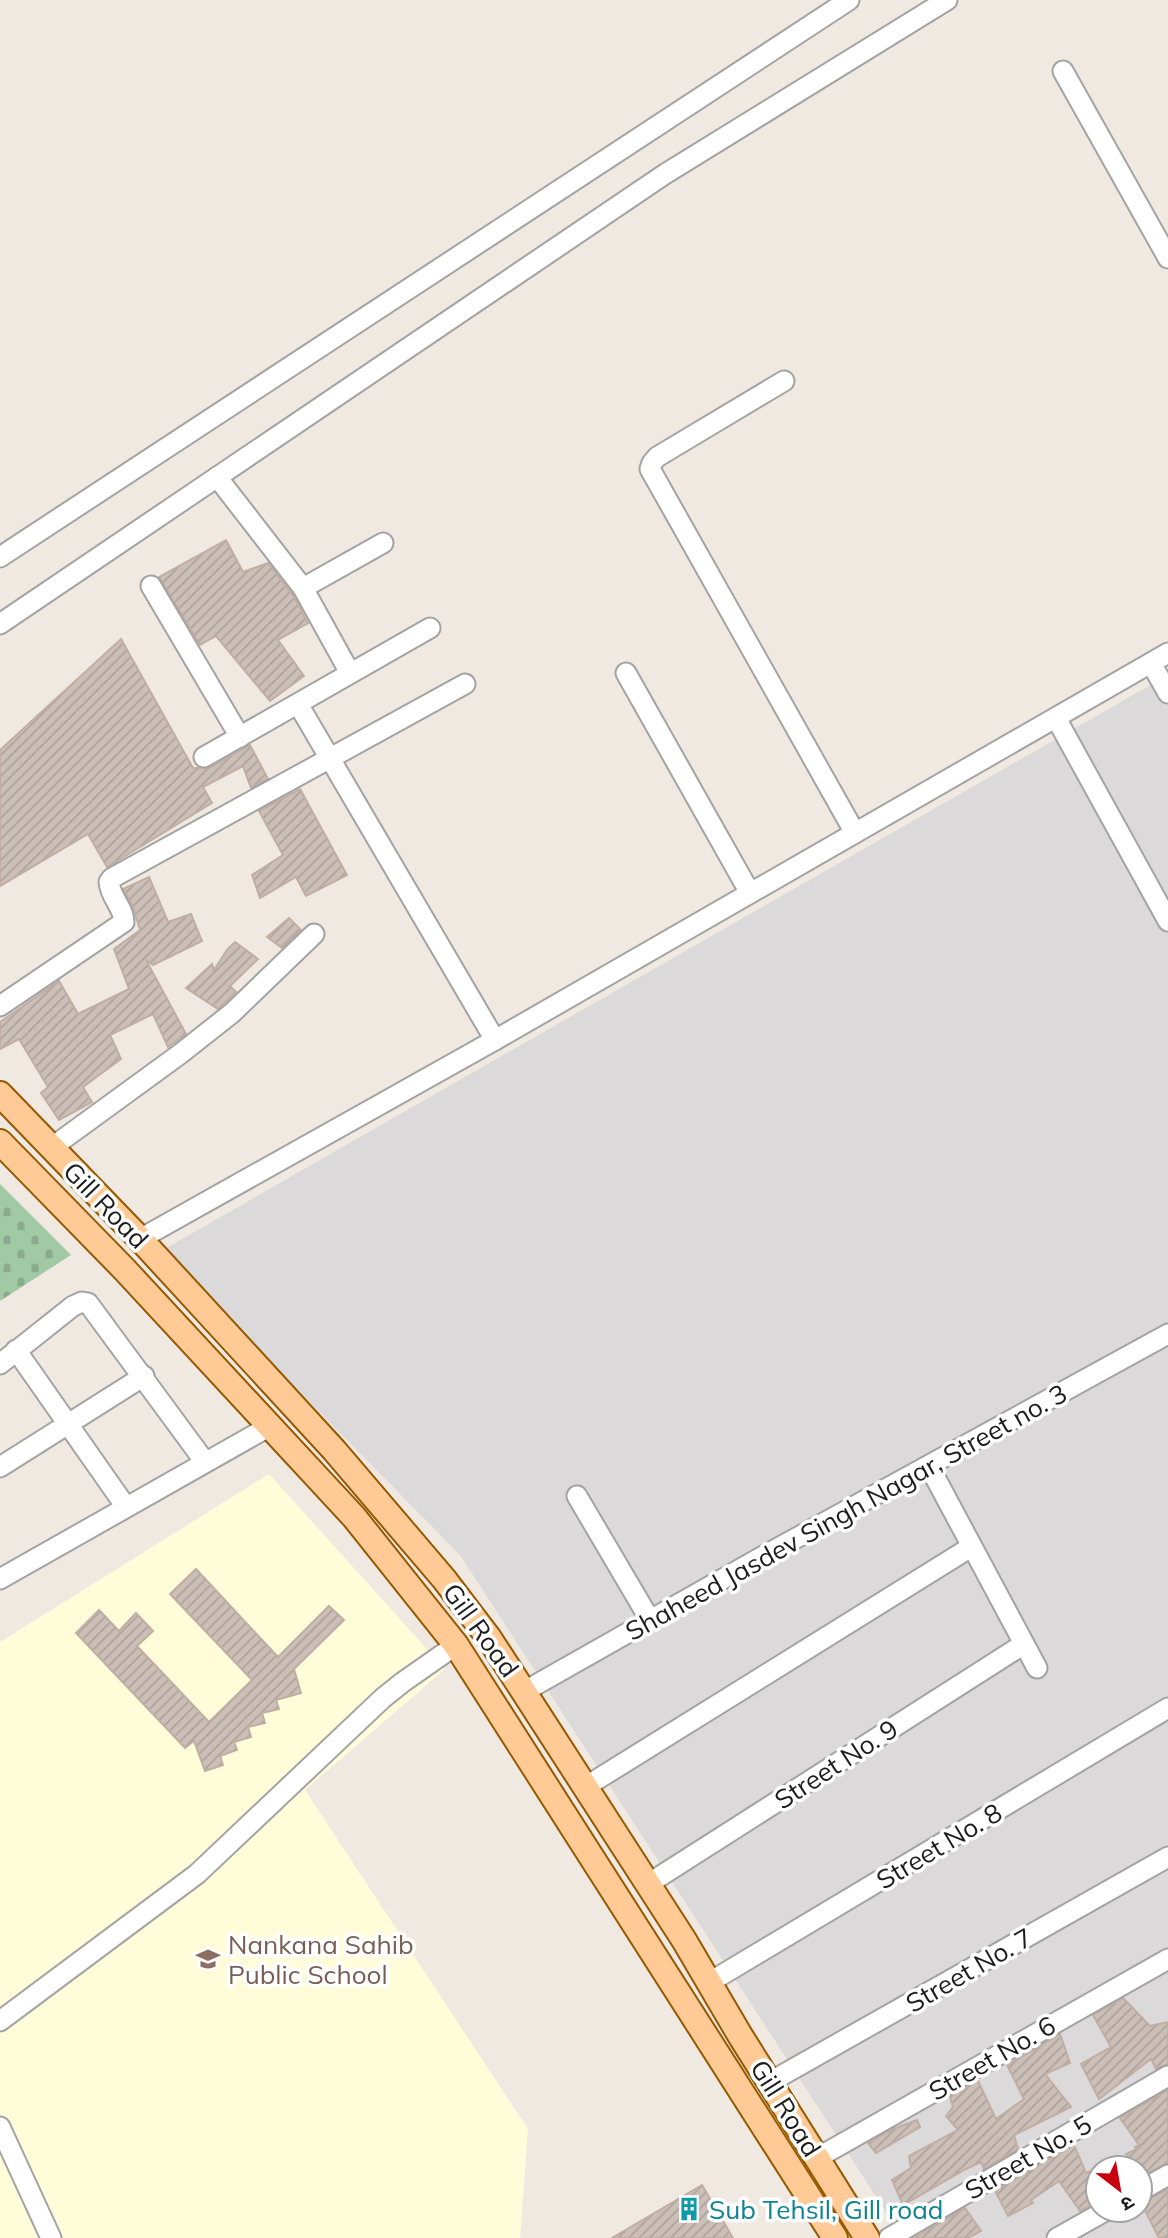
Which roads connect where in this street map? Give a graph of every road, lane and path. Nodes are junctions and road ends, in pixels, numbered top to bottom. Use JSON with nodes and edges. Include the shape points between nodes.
{"nodes":[{"id":1,"x":849,"y":0,"type":"edge"},
{"id":2,"x":947,"y":0,"type":"edge"},
{"id":3,"x":1063,"y":71,"type":"dead end"},
{"id":4,"x":1168,"y":258,"type":"edge"},
{"id":5,"x":784,"y":381,"type":"dead end"},
{"id":6,"x":217,"y":477,"type":"junction"},
{"id":7,"x":383,"y":543,"type":"dead end"},
{"id":8,"x":0,"y":557,"type":"edge"},
{"id":9,"x":151,"y":586,"type":"dead end"},
{"id":10,"x":303,"y":588,"type":"junction"},
{"id":11,"x":0,"y":624,"type":"edge"},
{"id":12,"x":430,"y":628,"type":"dead end"},
{"id":13,"x":1159,"y":658,"type":"edge"},
{"id":14,"x":350,"y":673,"type":"junction"},
{"id":15,"x":626,"y":673,"type":"dead end"},
{"id":16,"x":466,"y":684,"type":"dead end"},
{"id":17,"x":1168,"y":693,"type":"edge"},
{"id":18,"x":298,"y":704,"type":"junction"},
{"id":19,"x":1056,"y":718,"type":"junction"},
{"id":20,"x":240,"y":737,"type":"junction"},
{"id":21,"x":204,"y":757,"type":"dead end"},
{"id":22,"x":329,"y":760,"type":"junction"},
{"id":23,"x":855,"y":833,"type":"junction"},
{"id":24,"x":750,"y":894,"type":"junction"},
{"id":25,"x":1168,"y":921,"type":"edge"},
{"id":26,"x":314,"y":934,"type":"dead end"},
{"id":27,"x":0,"y":1006,"type":"edge"},
{"id":28,"x":495,"y":1040,"type":"junction"},
{"id":29,"x":0,"y":1094,"type":"edge"},
{"id":30,"x":0,"y":1142,"type":"edge"},
{"id":31,"x":51,"y":1148,"type":"junction"},
{"id":32,"x":140,"y":1239,"type":"junction"},
{"id":33,"x":1168,"y":1334,"type":"edge"},
{"id":34,"x":16,"y":1350,"type":"junction"},
{"id":35,"x":0,"y":1364,"type":"edge"},
{"id":36,"x":144,"y":1376,"type":"junction"},
{"id":37,"x":67,"y":1426,"type":"junction"},
{"id":38,"x":270,"y":1426,"type":"junction"},
{"id":39,"x":205,"y":1462,"type":"junction"},
{"id":40,"x":929,"y":1466,"type":"junction"},
{"id":41,"x":0,"y":1467,"type":"edge"},
{"id":42,"x":577,"y":1496,"type":"dead end"},
{"id":43,"x":126,"y":1507,"type":"junction"},
{"id":44,"x":971,"y":1547,"type":"junction"},
{"id":45,"x":0,"y":1579,"type":"edge"},
{"id":46,"x":650,"y":1620,"type":"junction"},
{"id":47,"x":1024,"y":1644,"type":"junction"},
{"id":48,"x":456,"y":1645,"type":"junction"},
{"id":49,"x":1037,"y":1668,"type":"dead end"},
{"id":50,"x":525,"y":1691,"type":"junction"},
{"id":51,"x":1168,"y":1708,"type":"edge"},
{"id":52,"x":585,"y":1787,"type":"junction"},
{"id":53,"x":1168,"y":1857,"type":"edge"},
{"id":54,"x":649,"y":1884,"type":"junction"},
{"id":55,"x":1168,"y":1959,"type":"edge"},
{"id":56,"x":710,"y":1982,"type":"junction"},
{"id":57,"x":0,"y":2021,"type":"edge"},
{"id":58,"x":1168,"y":2076,"type":"edge"},
{"id":59,"x":770,"y":2082,"type":"junction"},
{"id":60,"x":0,"y":2127,"type":"edge"},
{"id":61,"x":817,"y":2158,"type":"junction"},
{"id":62,"x":1084,"y":2223,"type":"edge"},
{"id":63,"x":51,"y":2238,"type":"edge"},
{"id":64,"x":835,"y":2238,"type":"edge"},
{"id":65,"x":867,"y":2238,"type":"edge"},
{"id":66,"x":889,"y":2238,"type":"edge"},
{"id":67,"x":1057,"y":2238,"type":"edge"}],
"edges":[{"from":1,"to":8,"type":"street"},
{"from":2,"to":6,"type":"street","via":[[665,174]]},
{"from":3,"to":4,"type":"street"},
{"from":5,"to":23,"type":"street","via":[[657,457],[650,469]]},
{"from":6,"to":10,"type":"street"},
{"from":6,"to":11,"type":"street"},
{"from":7,"to":10,"type":"street"},
{"from":9,"to":20,"type":"street"},
{"from":10,"to":14,"type":"street"},
{"from":12,"to":14,"type":"street"},
{"from":13,"to":17,"type":"street"},
{"from":13,"to":19,"type":"street"},
{"from":14,"to":18,"type":"street"},
{"from":15,"to":24,"type":"street"},
{"from":16,"to":22,"type":"street"},
{"from":18,"to":20,"type":"street"},
{"from":18,"to":22,"type":"street"},
{"from":19,"to":23,"type":"street"},
{"from":19,"to":25,"type":"street"},
{"from":20,"to":21,"type":"street"},
{"from":22,"to":27,"type":"street","via":[[112,878],[109,888],[124,922]]},
{"from":22,"to":28,"type":"street"},
{"from":23,"to":24,"type":"street"},
{"from":24,"to":28,"type":"street"},
{"from":26,"to":31,"type":"street","via":[[232,1013]]},
{"from":28,"to":32,"type":"street"},
{"from":29,"to":31,"type":"main road","name":"Gill Road"},
{"from":30,"to":38,"type":"main road","name":"Gill Road"},
{"from":31,"to":32,"type":"main road","name":"Gill Road"},
{"from":32,"to":50,"type":"main road","name":"Gill Road","via":[[334,1450],[444,1579]]},
{"from":33,"to":40,"type":"street","name":"Shaheed Jasdev Singh Nagar, Street no. 3"},
{"from":34,"to":35,"type":"street"},
{"from":34,"to":36,"type":"street","via":[[82,1301],[94,1308]]},
{"from":34,"to":37,"type":"street"},
{"from":36,"to":37,"type":"street"},
{"from":36,"to":39,"type":"street"},
{"from":37,"to":41,"type":"street"},
{"from":37,"to":43,"type":"street"},
{"from":38,"to":39,"type":"street"},
{"from":38,"to":48,"type":"main road","name":"Gill Road","via":[[354,1517]]},
{"from":39,"to":43,"type":"street"},
{"from":40,"to":44,"type":"street"},
{"from":40,"to":46,"type":"street","name":"Shaheed Jasdev Singh Nagar, Street no. 3"},
{"from":42,"to":46,"type":"street"},
{"from":43,"to":45,"type":"street"},
{"from":44,"to":47,"type":"street"},
{"from":44,"to":52,"type":"street"},
{"from":46,"to":50,"type":"street","name":"Shaheed Jasdev Singh Nagar, Street no. 3"},
{"from":47,"to":49,"type":"street"},
{"from":47,"to":54,"type":"street","name":"Street No. 9"},
{"from":48,"to":57,"type":"street","via":[[383,1698],[197,1874]]},
{"from":48,"to":64,"type":"main road","name":"Gill Road"},
{"from":50,"to":52,"type":"main road","name":"Gill Road"},
{"from":51,"to":56,"type":"street","name":"Street No. 8"},
{"from":52,"to":54,"type":"main road","name":"Gill Road"},
{"from":53,"to":59,"type":"street","name":"Street No. 7"},
{"from":54,"to":56,"type":"main road","name":"Gill Road"},
{"from":55,"to":61,"type":"street","name":"Street No. 6"},
{"from":56,"to":59,"type":"main road","name":"Gill Road"},
{"from":58,"to":66,"type":"street","name":"Street No. 5"},
{"from":59,"to":61,"type":"main road","name":"Gill Road"},
{"from":60,"to":63,"type":"street"},
{"from":61,"to":65,"type":"main road","name":"Gill Road"},
{"from":62,"to":67,"type":"street"}]}
